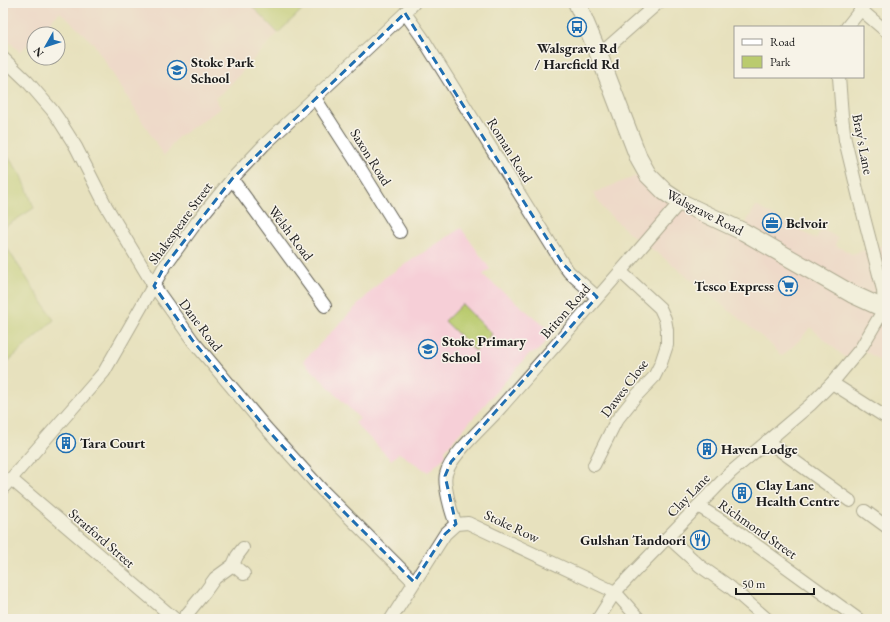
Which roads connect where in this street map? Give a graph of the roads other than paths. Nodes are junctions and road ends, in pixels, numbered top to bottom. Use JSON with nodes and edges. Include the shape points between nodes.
{"nodes":[{"id":1,"x":414,"y":3,"type":"edge"},
{"id":2,"x":577,"y":3,"type":"edge"},
{"id":3,"x":658,"y":3,"type":"edge"},
{"id":4,"x":863,"y":6,"type":"edge"},
{"id":5,"x":404,"y":13,"type":"junction"},
{"id":6,"x":848,"y":26,"type":"edge"},
{"id":7,"x":887,"y":32,"type":"edge"},
{"id":8,"x":599,"y":55,"type":"junction"},
{"id":9,"x":3,"y":58,"type":"edge"},
{"id":10,"x":839,"y":78,"type":"edge"},
{"id":11,"x":315,"y":98,"type":"junction"},
{"id":12,"x":232,"y":179,"type":"junction"},
{"id":13,"x":680,"y":202,"type":"junction"},
{"id":14,"x":400,"y":232,"type":"dead end"},
{"id":15,"x":621,"y":272,"type":"junction"},
{"id":16,"x":154,"y":286,"type":"junction"},
{"id":17,"x":597,"y":297,"type":"junction"},
{"id":18,"x":325,"y":306,"type":"dead end"},
{"id":19,"x":886,"y":310,"type":"edge"},
{"id":20,"x":832,"y":383,"type":"junction"},
{"id":21,"x":887,"y":418,"type":"edge"},
{"id":22,"x":767,"y":441,"type":"junction"},
{"id":23,"x":594,"y":465,"type":"dead end"},
{"id":24,"x":7,"y":484,"type":"edge"},
{"id":25,"x":850,"y":501,"type":"dead end"},
{"id":26,"x":698,"y":506,"type":"junction"},
{"id":27,"x":865,"y":511,"type":"dead end"},
{"id":28,"x":456,"y":524,"type":"junction"},
{"id":29,"x":887,"y":527,"type":"edge"},
{"id":30,"x":668,"y":537,"type":"junction"},
{"id":31,"x":243,"y":548,"type":"dead end"},
{"id":32,"x":233,"y":565,"type":"junction"},
{"id":33,"x":244,"y":574,"type":"dead end"},
{"id":34,"x":414,"y":582,"type":"junction"},
{"id":35,"x":615,"y":592,"type":"junction"},
{"id":36,"x":167,"y":617,"type":"edge"},
{"id":37,"x":183,"y":619,"type":"edge"},
{"id":38,"x":391,"y":619,"type":"edge"},
{"id":39,"x":598,"y":619,"type":"edge"},
{"id":40,"x":639,"y":619,"type":"edge"},
{"id":41,"x":768,"y":619,"type":"edge"},
{"id":42,"x":858,"y":619,"type":"edge"}],
"edges":[{"from":1,"to":5,"type":"street","name":"Shakespeare Street"},
{"from":2,"to":8,"type":"highway","name":"Walsgrave Road"},
{"from":3,"to":8,"type":"street"},
{"from":4,"to":6,"type":"street"},
{"from":4,"to":7,"type":"street"},
{"from":5,"to":11,"type":"street","name":"Shakespeare Street"},
{"from":5,"to":17,"type":"street","name":"Roman Road","via":[[563,264]]},
{"from":8,"to":13,"type":"highway","name":"Walsgrave Road","via":[[644,170],[660,189]]},
{"from":9,"to":16,"type":"street","name":"Dane Road","via":[[27,81],[59,120]]},
{"from":10,"to":19,"type":"street","name":"Bray's Lane","via":[[845,140]]},
{"from":11,"to":12,"type":"street","name":"Shakespeare Street","via":[[264,144]]},
{"from":11,"to":14,"type":"street","name":"Saxon Road"},
{"from":12,"to":16,"type":"street","name":"Shakespeare Street","via":[[169,260]]},
{"from":12,"to":18,"type":"street","name":"Welsh Road"},
{"from":13,"to":15,"type":"street","name":"Briton Road"},
{"from":13,"to":19,"type":"highway","name":"Walsgrave Road","via":[[744,232],[852,294]]},
{"from":15,"to":17,"type":"street","name":"Briton Road"},
{"from":15,"to":23,"type":"street","name":"Dawes Close","via":[[659,307],[668,330],[667,345],[657,372],[616,421]]},
{"from":16,"to":24,"type":"street","name":"Shakespeare Street","via":[[104,372]]},
{"from":16,"to":34,"type":"street","name":"Dane Road","via":[[193,341],[266,428],[322,490]]},
{"from":17,"to":28,"type":"street","name":"Briton Road","via":[[451,462],[445,476],[450,507]]},
{"from":19,"to":20,"type":"street","name":"Clay Lane","via":[[861,348]]},
{"from":20,"to":21,"type":"street"},
{"from":20,"to":22,"type":"street","name":"Clay Lane"},
{"from":22,"to":25,"type":"street"},
{"from":22,"to":26,"type":"street","name":"Clay Lane","via":[[730,473]]},
{"from":24,"to":36,"type":"street","name":"Stratford Street"},
{"from":26,"to":30,"type":"street","name":"Clay Lane"},
{"from":26,"to":42,"type":"street","name":"Richmond Street","via":[[730,526]]},
{"from":27,"to":29,"type":"street"},
{"from":28,"to":34,"type":"street","via":[[445,534]]},
{"from":28,"to":35,"type":"street","name":"Stoke Row","via":[[468,522],[478,526]]},
{"from":30,"to":35,"type":"street","name":"Clay Lane"},
{"from":30,"to":41,"type":"street","via":[[700,566]]},
{"from":31,"to":32,"type":"street"},
{"from":32,"to":33,"type":"street"},
{"from":32,"to":37,"type":"street","via":[[215,578]]},
{"from":34,"to":38,"type":"street"},
{"from":35,"to":39,"type":"street","name":"Clay Lane"},
{"from":35,"to":40,"type":"street"}]}
